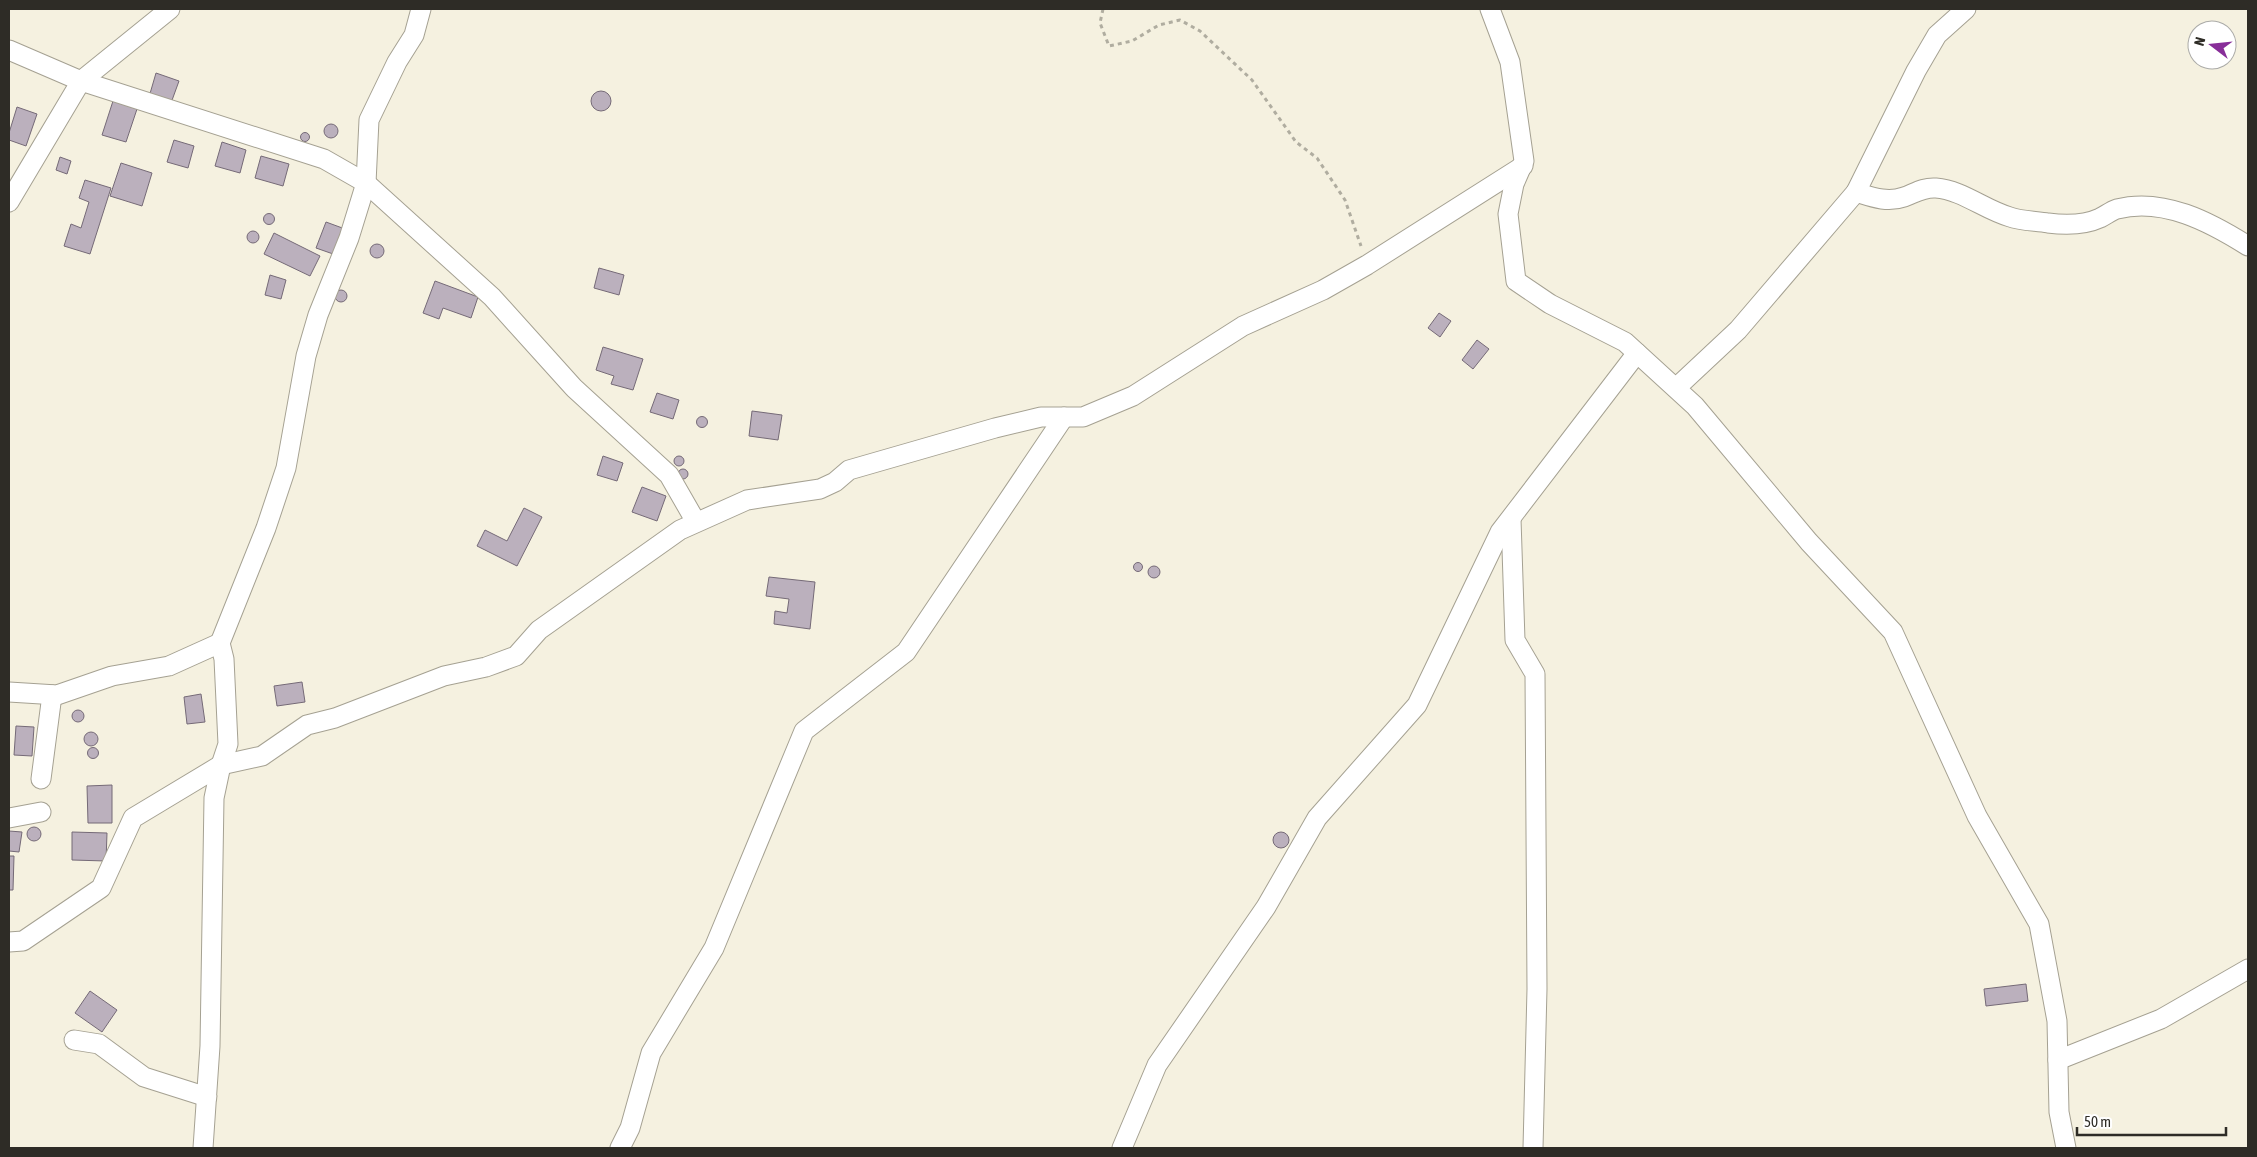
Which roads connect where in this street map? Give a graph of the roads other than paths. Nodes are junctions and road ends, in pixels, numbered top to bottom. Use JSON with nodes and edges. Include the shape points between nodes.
{"nodes":[{"id":1,"x":170,"y":9,"type":"edge"},
{"id":2,"x":421,"y":9,"type":"edge"},
{"id":3,"x":1490,"y":9,"type":"edge"},
{"id":4,"x":1966,"y":9,"type":"edge"},
{"id":5,"x":9,"y":50,"type":"edge"},
{"id":6,"x":81,"y":81,"type":"junction"},
{"id":7,"x":1523,"y":166,"type":"junction"},
{"id":8,"x":366,"y":184,"type":"junction"},
{"id":9,"x":1856,"y":192,"type":"junction"},
{"id":10,"x":9,"y":202,"type":"edge"},
{"id":11,"x":2248,"y":246,"type":"edge"},
{"id":12,"x":1637,"y":353,"type":"junction"},
{"id":13,"x":1676,"y":388,"type":"junction"},
{"id":14,"x":1064,"y":417,"type":"junction"},
{"id":15,"x":1511,"y":519,"type":"junction"},
{"id":16,"x":696,"y":522,"type":"junction"},
{"id":17,"x":220,"y":643,"type":"junction"},
{"id":18,"x":9,"y":692,"type":"edge"},
{"id":19,"x":52,"y":695,"type":"junction"},
{"id":20,"x":221,"y":765,"type":"junction"},
{"id":21,"x":40,"y":779,"type":"dead end"},
{"id":22,"x":41,"y":812,"type":"dead end"},
{"id":23,"x":9,"y":818,"type":"edge"},
{"id":24,"x":9,"y":942,"type":"edge"},
{"id":25,"x":2248,"y":969,"type":"edge"},
{"id":26,"x":74,"y":1040,"type":"dead end"},
{"id":27,"x":2058,"y":1060,"type":"junction"},
{"id":28,"x":207,"y":1097,"type":"junction"},
{"id":29,"x":203,"y":1148,"type":"edge"},
{"id":30,"x":620,"y":1148,"type":"edge"},
{"id":31,"x":1122,"y":1148,"type":"edge"},
{"id":32,"x":1533,"y":1148,"type":"edge"},
{"id":33,"x":2066,"y":1148,"type":"edge"}],
"edges":[{"from":1,"to":6,"type":"street"},
{"from":2,"to":8,"type":"street","via":[[414,35],[369,120]]},
{"from":3,"to":7,"type":"street","via":[[1510,62]]},
{"from":4,"to":9,"type":"street","via":[[1937,35],[1902,97]]},
{"from":5,"to":6,"type":"street"},
{"from":6,"to":8,"type":"street","via":[[324,159]]},
{"from":6,"to":10,"type":"street"},
{"from":7,"to":12,"type":"street","via":[[1514,184],[1508,214],[1516,281],[1550,304],[1625,342]]},
{"from":7,"to":14,"type":"street","via":[[1367,265],[1324,290],[1243,326],[1133,396],[1082,417]]},
{"from":8,"to":16,"type":"street","via":[[492,297],[574,388],[669,475]]},
{"from":8,"to":17,"type":"street","via":[[306,356],[286,468]]},
{"from":9,"to":11,"type":"street","via":[[1882,200],[1936,188],[2011,218],[2050,223],[2074,224],[2138,206],[2170,209],[2191,215]]},
{"from":9,"to":13,"type":"street","via":[[1738,330]]},
{"from":12,"to":13,"type":"street"},
{"from":12,"to":15,"type":"street"},
{"from":13,"to":27,"type":"street","via":[[1695,406],[1809,542],[1893,632],[1977,816],[2039,924],[2057,1021]]},
{"from":14,"to":16,"type":"street","via":[[1041,417],[943,442],[849,470],[820,489],[747,500]]},
{"from":14,"to":30,"type":"street","via":[[906,652],[804,731],[714,948],[651,1053],[630,1128]]},
{"from":15,"to":31,"type":"street","via":[[1500,532],[1417,705],[1317,818],[1266,907],[1157,1065]]},
{"from":15,"to":32,"type":"street","via":[[1515,640],[1535,674],[1537,989]]},
{"from":16,"to":20,"type":"street","via":[[539,630],[516,656],[486,667],[444,676],[336,718],[306,726],[262,756]]},
{"from":17,"to":19,"type":"street","via":[[169,666],[112,676],[74,691]]},
{"from":17,"to":20,"type":"street","via":[[224,659],[228,744]]},
{"from":18,"to":19,"type":"street"},
{"from":19,"to":21,"type":"street"},
{"from":20,"to":24,"type":"street","via":[[133,818],[101,888],[23,940]]},
{"from":20,"to":28,"type":"street","via":[[214,798]]},
{"from":22,"to":23,"type":"street"},
{"from":25,"to":27,"type":"street","via":[[2161,1019]]},
{"from":26,"to":28,"type":"street","via":[[99,1044],[144,1077]]},
{"from":27,"to":33,"type":"street","via":[[2059,1112]]},
{"from":28,"to":29,"type":"street"}]}
